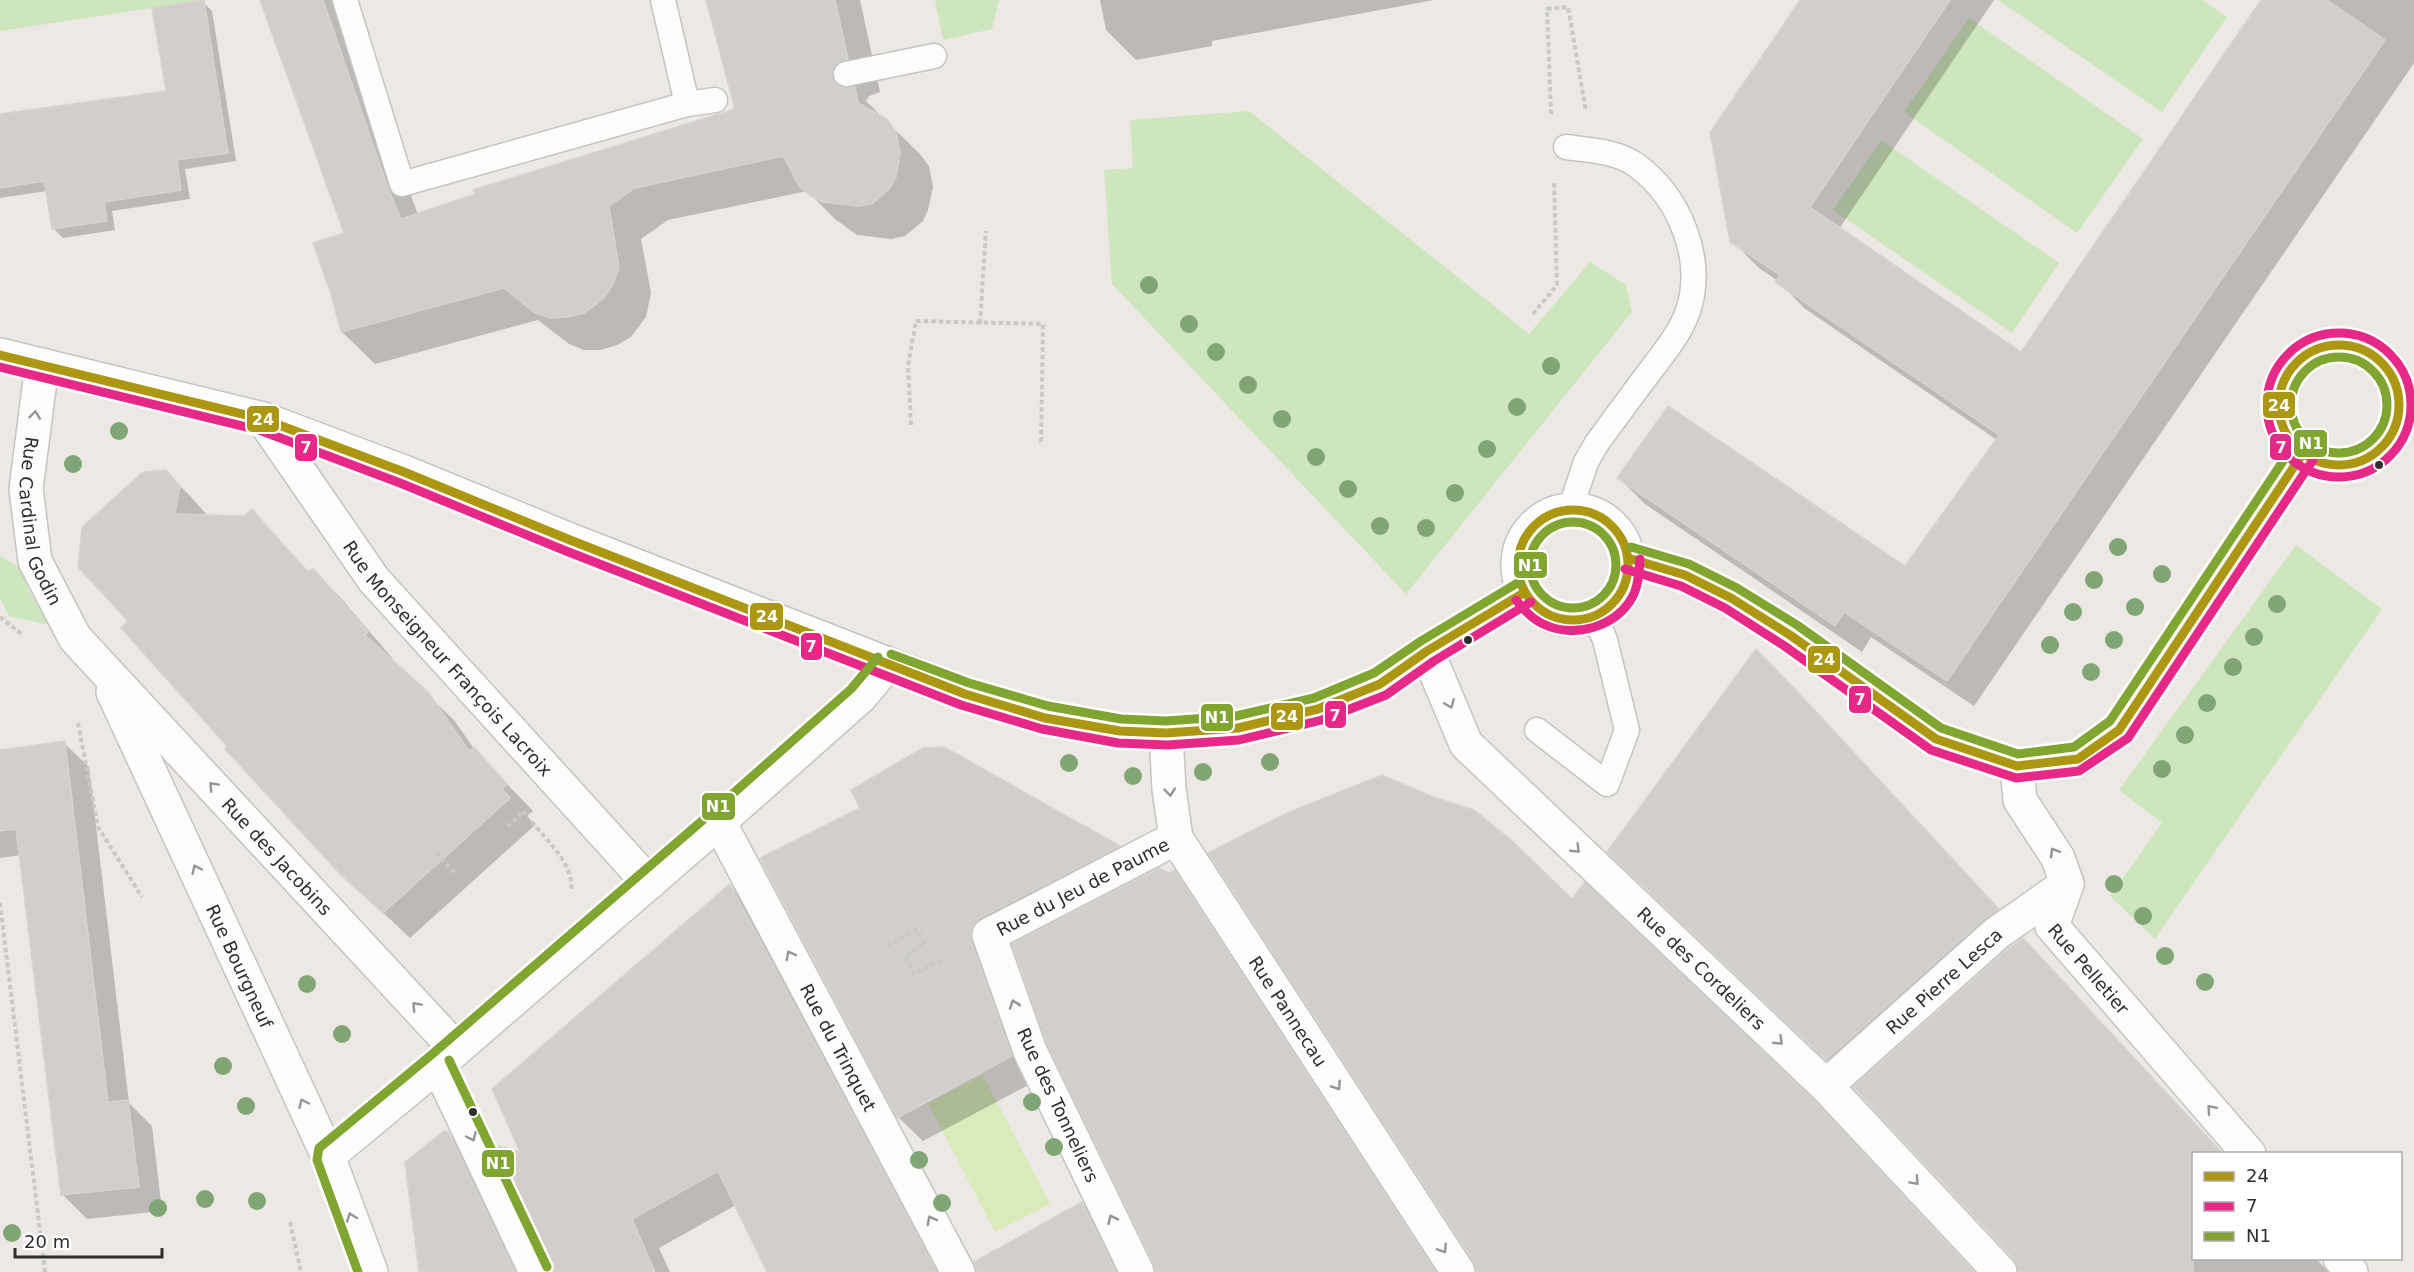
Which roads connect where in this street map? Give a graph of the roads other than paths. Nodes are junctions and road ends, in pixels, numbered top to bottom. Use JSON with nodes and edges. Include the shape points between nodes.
{"nodes":[{"id":1,"x":345,"y":0,"type":"edge"},
{"id":2,"x":663,"y":0,"type":"edge"},
{"id":3,"x":934,"y":56,"type":"dead end"},
{"id":4,"x":846,"y":74,"type":"dead end"},
{"id":5,"x":715,"y":100,"type":"dead end"},
{"id":6,"x":687,"y":104,"type":"junction"},
{"id":7,"x":1566,"y":147,"type":"dead end"},
{"id":8,"x":0,"y":355,"type":"edge"},
{"id":9,"x":42,"y":365,"type":"junction"},
{"id":10,"x":263,"y":419,"type":"junction"},
{"id":11,"x":2404,"y":441,"type":"edge"},
{"id":12,"x":2303,"y":453,"type":"junction"},
{"id":13,"x":1570,"y":510,"type":"junction"},
{"id":14,"x":1628,"y":558,"type":"junction"},
{"id":15,"x":1526,"y":592,"type":"junction"},
{"id":16,"x":1595,"y":616,"type":"junction"},
{"id":17,"x":1427,"y":651,"type":"junction"},
{"id":18,"x":99,"y":663,"type":"junction"},
{"id":19,"x":887,"y":665,"type":"junction"},
{"id":20,"x":1538,"y":730,"type":"dead end"},
{"id":21,"x":1166,"y":733,"type":"junction"},
{"id":22,"x":2017,"y":766,"type":"junction"},
{"id":23,"x":719,"y":822,"type":"junction"},
{"id":24,"x":1176,"y":838,"type":"junction"},
{"id":25,"x":649,"y":883,"type":"junction"},
{"id":26,"x":2067,"y":884,"type":"junction"},
{"id":27,"x":989,"y":935,"type":"joint"},
{"id":28,"x":447,"y":1057,"type":"junction"},
{"id":29,"x":1826,"y":1086,"type":"junction"},
{"id":30,"x":2247,"y":1152,"type":"edge"},
{"id":31,"x":328,"y":1156,"type":"junction"},
{"id":32,"x":2342,"y":1260,"type":"edge"},
{"id":33,"x":371,"y":1272,"type":"edge"},
{"id":34,"x":536,"y":1272,"type":"edge"},
{"id":35,"x":958,"y":1272,"type":"edge"},
{"id":36,"x":1137,"y":1272,"type":"edge"},
{"id":37,"x":1458,"y":1272,"type":"edge"},
{"id":38,"x":2000,"y":1272,"type":"edge"},
{"id":39,"x":2351,"y":1272,"type":"edge"}],
"edges":[{"from":1,"to":6,"type":"lane","via":[[402,184]]},
{"from":2,"to":6,"type":"lane"},
{"from":3,"to":4,"type":"lane"},
{"from":5,"to":6,"type":"lane"},
{"from":7,"to":13,"type":"lane","via":[[1616,155],[1635,164],[1653,181],[1686,229],[1694,287],[1688,313],[1676,336],[1586,462]]},
{"from":8,"to":9,"type":"street"},
{"from":9,"to":10,"type":"street"},
{"from":18,"to":9,"type":"street","name":"Rue Cardinal Godin","one_way":true,"via":[[75,638],[35,561],[26,489]]},
{"from":10,"to":19,"type":"street"},
{"from":10,"to":25,"type":"street","name":"Rue Monseigneur François Lacroix","via":[[374,580]]},
{"from":11,"to":12,"type":"street","via":[[2354,464],[2336,466]]},
{"from":11,"to":12,"type":"street","via":[[2398,390],[2389,370],[2373,355],[2352,346],[2329,346],[2307,354],[2290,370],[2280,391],[2280,414],[2287,436]]},
{"from":12,"to":22,"type":"street","via":[[2119,730],[2078,759]]},
{"from":13,"to":14,"type":"street","via":[[1591,513],[1609,523],[1622,539]]},
{"from":13,"to":15,"type":"street","via":[[1552,513],[1525,538],[1518,566]]},
{"from":14,"to":16,"type":"street","via":[[1621,592]]},
{"from":14,"to":22,"type":"street","via":[[1685,575],[1731,598],[1936,738]]},
{"from":15,"to":16,"type":"street","via":[[1538,608],[1556,617],[1576,620]]},
{"from":15,"to":17,"type":"street"},
{"from":16,"to":20,"type":"lane","via":[[1605,640],[1627,730],[1607,784]]},
{"from":17,"to":21,"type":"street","via":[[1380,684],[1318,709],[1238,729]]},
{"from":17,"to":29,"type":"street","name":"Rue des Cordeliers","one_way":true,"via":[[1466,744]]},
{"from":28,"to":18,"type":"street","name":"Rue des Jacobins","one_way":true},
{"from":31,"to":18,"type":"street","name":"Rue Bourgneuf","one_way":true},
{"from":19,"to":21,"type":"street","via":[[1045,718],[1120,731]]},
{"from":19,"to":23,"type":"street","via":[[860,697]]},
{"from":21,"to":24,"type":"street","name":"Rue Pannecau","one_way":true},
{"from":26,"to":22,"type":"street","one_way":true,"via":[[2058,858],[2020,800]]},
{"from":23,"to":25,"type":"street"},
{"from":35,"to":23,"type":"street","name":"Rue du Trinquet","one_way":true},
{"from":24,"to":27,"type":"street","name":"Rue du Jeu de Paume"},
{"from":24,"to":37,"type":"street","name":"Rue Pannecau","one_way":true},
{"from":25,"to":28,"type":"street"},
{"from":26,"to":29,"type":"street","name":"Rue Pierre Lesca","via":[[1997,933]]},
{"from":30,"to":26,"type":"street","name":"Rue Pelletier","one_way":true,"via":[[2052,926]]},
{"from":36,"to":27,"type":"street","name":"Rue des Tonneliers","one_way":true,"via":[[1030,1052]]},
{"from":28,"to":31,"type":"street"},
{"from":28,"to":34,"type":"street","name":"Rue des Jacobins","one_way":true},
{"from":29,"to":38,"type":"street","name":"Rue des Cordeliers","one_way":true},
{"from":33,"to":31,"type":"street","name":"Rue Bourgneuf","one_way":true},
{"from":32,"to":39,"type":"street"}]}
